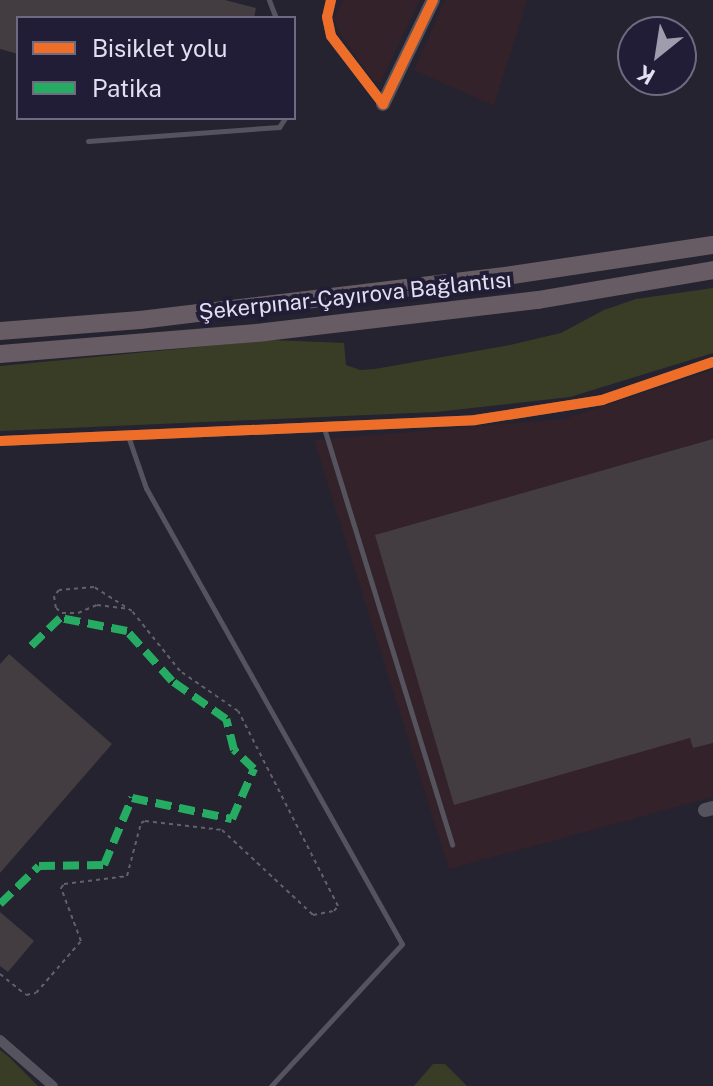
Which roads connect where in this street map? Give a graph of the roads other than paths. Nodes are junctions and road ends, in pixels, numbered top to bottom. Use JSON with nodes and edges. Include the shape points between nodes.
{"nodes":[{"id":1,"x":331,"y":0,"type":"edge"},
{"id":2,"x":433,"y":0,"type":"edge"},
{"id":3,"x":383,"y":104,"type":"joint"},
{"id":4,"x":284,"y":120,"type":"edge"},
{"id":5,"x":88,"y":141,"type":"dead end"},
{"id":6,"x":713,"y":245,"type":"edge"},
{"id":7,"x":713,"y":270,"type":"edge"},
{"id":8,"x":5,"y":331,"type":"edge"},
{"id":9,"x":0,"y":354,"type":"edge"},
{"id":10,"x":713,"y":362,"type":"edge"},
{"id":11,"x":324,"y":427,"type":"junction"},
{"id":12,"x":127,"y":433,"type":"junction"},
{"id":13,"x":0,"y":441,"type":"edge"},
{"id":14,"x":452,"y":845,"type":"dead end"},
{"id":15,"x":0,"y":1040,"type":"edge"},
{"id":16,"x":53,"y":1086,"type":"edge"},
{"id":17,"x":271,"y":1086,"type":"edge"}],
"edges":[{"from":1,"to":3,"type":"street","via":[[331,36]]},
{"from":2,"to":3,"type":"street"},
{"from":4,"to":5,"type":"lane","via":[[279,127]]},
{"from":6,"to":8,"type":"highway","name":"Şekerpınar-Çayırova Bağlantısı","via":[[512,275]]},
{"from":7,"to":9,"type":"highway","name":"Şekerpınar-Çayırova Bağlantısı","via":[[538,300],[265,332]]},
{"from":10,"to":11,"type":"street","via":[[566,408],[475,420]]},
{"from":11,"to":12,"type":"street"},
{"from":11,"to":14,"type":"lane"},
{"from":12,"to":13,"type":"street"},
{"from":12,"to":17,"type":"lane","via":[[146,488],[402,944]]},
{"from":15,"to":16,"type":"street"}]}
